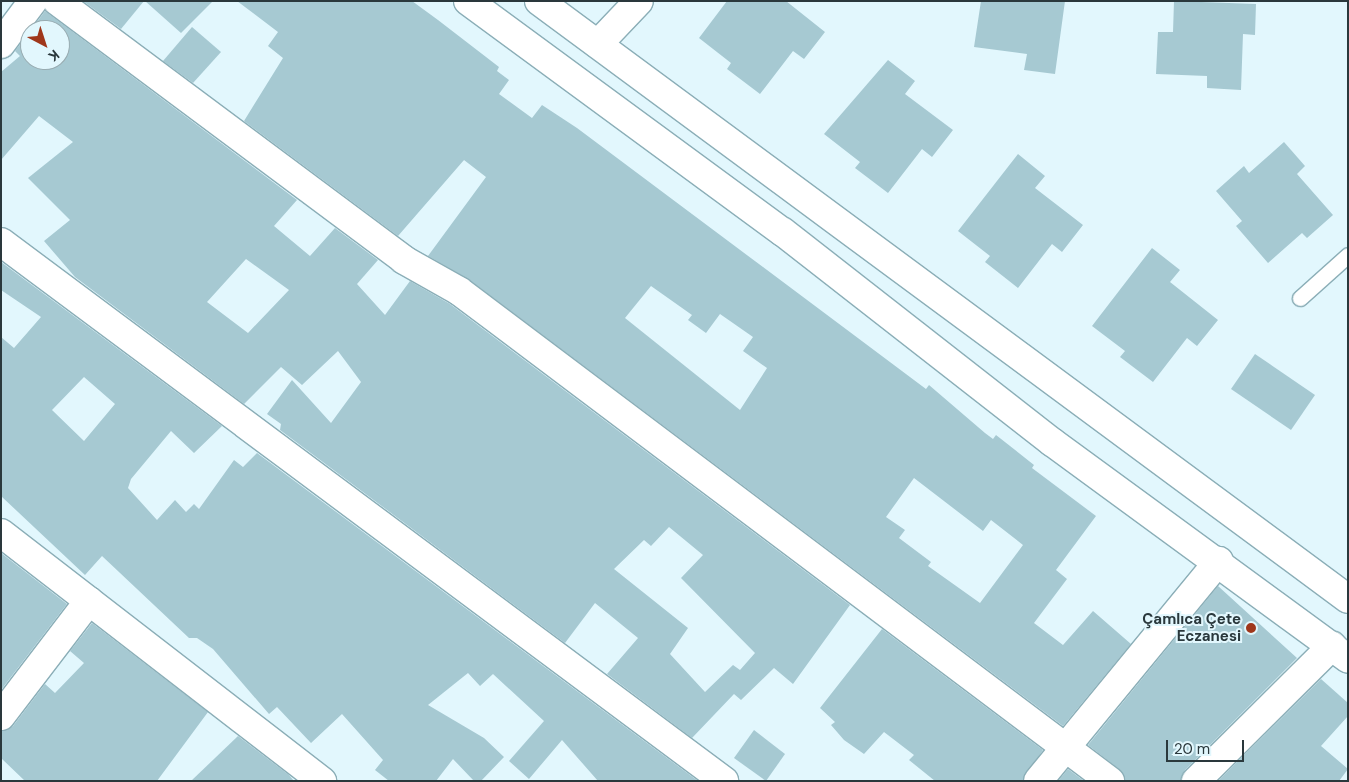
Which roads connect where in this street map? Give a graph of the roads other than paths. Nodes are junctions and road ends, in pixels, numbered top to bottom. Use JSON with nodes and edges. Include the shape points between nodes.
{"nodes":[{"id":1,"x":33,"y":1,"type":"edge"},
{"id":2,"x":57,"y":1,"type":"edge"},
{"id":3,"x":468,"y":1,"type":"edge"},
{"id":4,"x":539,"y":1,"type":"edge"},
{"id":5,"x":639,"y":1,"type":"edge"},
{"id":6,"x":1,"y":44,"type":"edge"},
{"id":7,"x":598,"y":44,"type":"junction"},
{"id":8,"x":1,"y":242,"type":"edge"},
{"id":9,"x":1348,"y":256,"type":"edge"},
{"id":10,"x":1300,"y":298,"type":"dead end"},
{"id":11,"x":1,"y":533,"type":"edge"},
{"id":12,"x":1219,"y":561,"type":"junction"},
{"id":13,"x":1348,"y":599,"type":"edge"},
{"id":14,"x":89,"y":601,"type":"junction"},
{"id":15,"x":1340,"y":653,"type":"edge"},
{"id":16,"x":1,"y":716,"type":"edge"},
{"id":17,"x":1067,"y":745,"type":"junction"},
{"id":18,"x":322,"y":781,"type":"edge"},
{"id":19,"x":724,"y":781,"type":"edge"},
{"id":20,"x":1038,"y":781,"type":"edge"},
{"id":21,"x":1110,"y":781,"type":"edge"},
{"id":22,"x":1196,"y":781,"type":"edge"}],
"edges":[{"from":1,"to":6,"type":"street"},
{"from":2,"to":17,"type":"street","via":[[404,260],[459,291]]},
{"from":3,"to":12,"type":"street","via":[[783,232],[1052,442]]},
{"from":4,"to":7,"type":"street"},
{"from":5,"to":7,"type":"street"},
{"from":7,"to":13,"type":"street"},
{"from":8,"to":19,"type":"street"},
{"from":9,"to":10,"type":"lane"},
{"from":11,"to":14,"type":"street"},
{"from":12,"to":15,"type":"street"},
{"from":12,"to":17,"type":"street"},
{"from":14,"to":16,"type":"street"},
{"from":14,"to":18,"type":"street"},
{"from":15,"to":22,"type":"street"},
{"from":17,"to":20,"type":"street"},
{"from":17,"to":21,"type":"street"}]}
